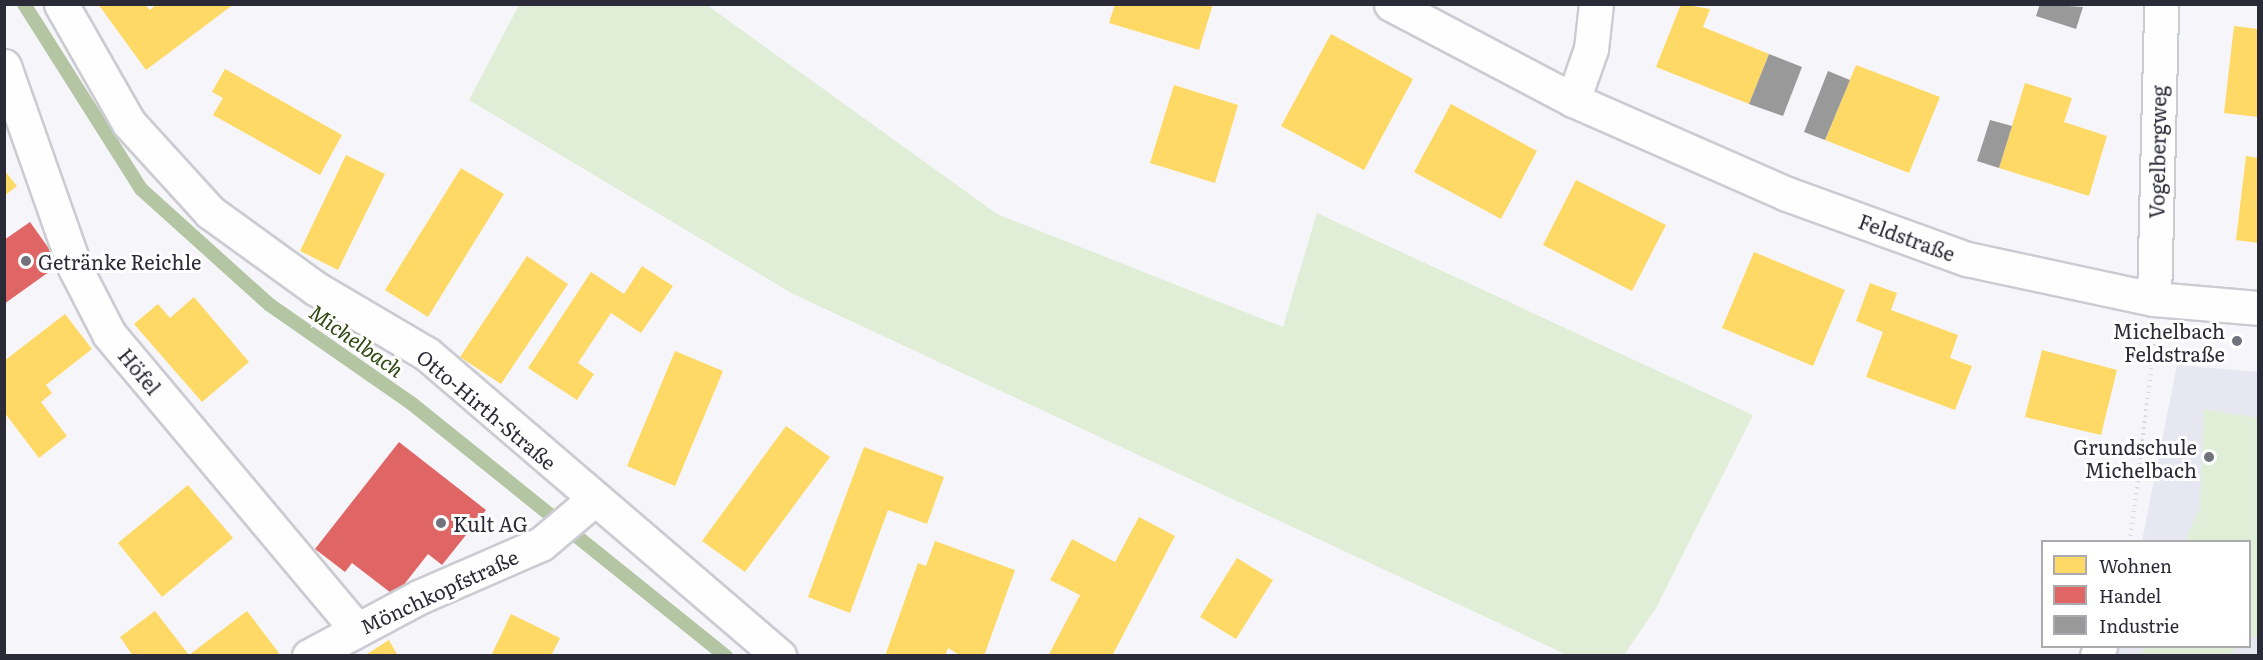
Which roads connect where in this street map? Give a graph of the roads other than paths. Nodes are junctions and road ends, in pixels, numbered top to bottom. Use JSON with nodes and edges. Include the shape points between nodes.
{"nodes":[{"id":1,"x":61,"y":4,"type":"edge"},
{"id":2,"x":1391,"y":4,"type":"edge"},
{"id":3,"x":1596,"y":4,"type":"edge"},
{"id":4,"x":2161,"y":4,"type":"edge"},
{"id":5,"x":4,"y":66,"type":"edge"},
{"id":6,"x":1574,"y":100,"type":"junction"},
{"id":7,"x":2154,"y":299,"type":"junction"},
{"id":8,"x":2259,"y":308,"type":"edge"},
{"id":9,"x":586,"y":509,"type":"junction"},
{"id":10,"x":356,"y":628,"type":"junction"},
{"id":11,"x":309,"y":656,"type":"edge"},
{"id":12,"x":779,"y":656,"type":"edge"}],
"edges":[{"from":1,"to":9,"type":"street","name":"Otto-Hirth-Straße","via":[[129,123],[210,212],[315,288],[427,354]]},
{"from":2,"to":6,"type":"street","name":"Feldstraße"},
{"from":3,"to":6,"type":"street","via":[[1591,49]]},
{"from":4,"to":7,"type":"street","name":"Vogelbergweg"},
{"from":5,"to":10,"type":"street","name":"Höfel","via":[[75,268],[109,334]]},
{"from":6,"to":7,"type":"street","name":"Feldstraße","via":[[1787,194],[1967,259]]},
{"from":7,"to":8,"type":"street","name":"Feldstraße"},
{"from":9,"to":10,"type":"street","name":"Mönchkopfstraße","via":[[541,544]]},
{"from":9,"to":12,"type":"street","name":"Otto-Hirth-Straße"},
{"from":10,"to":11,"type":"street","name":"Mönchkopfstraße"}]}
